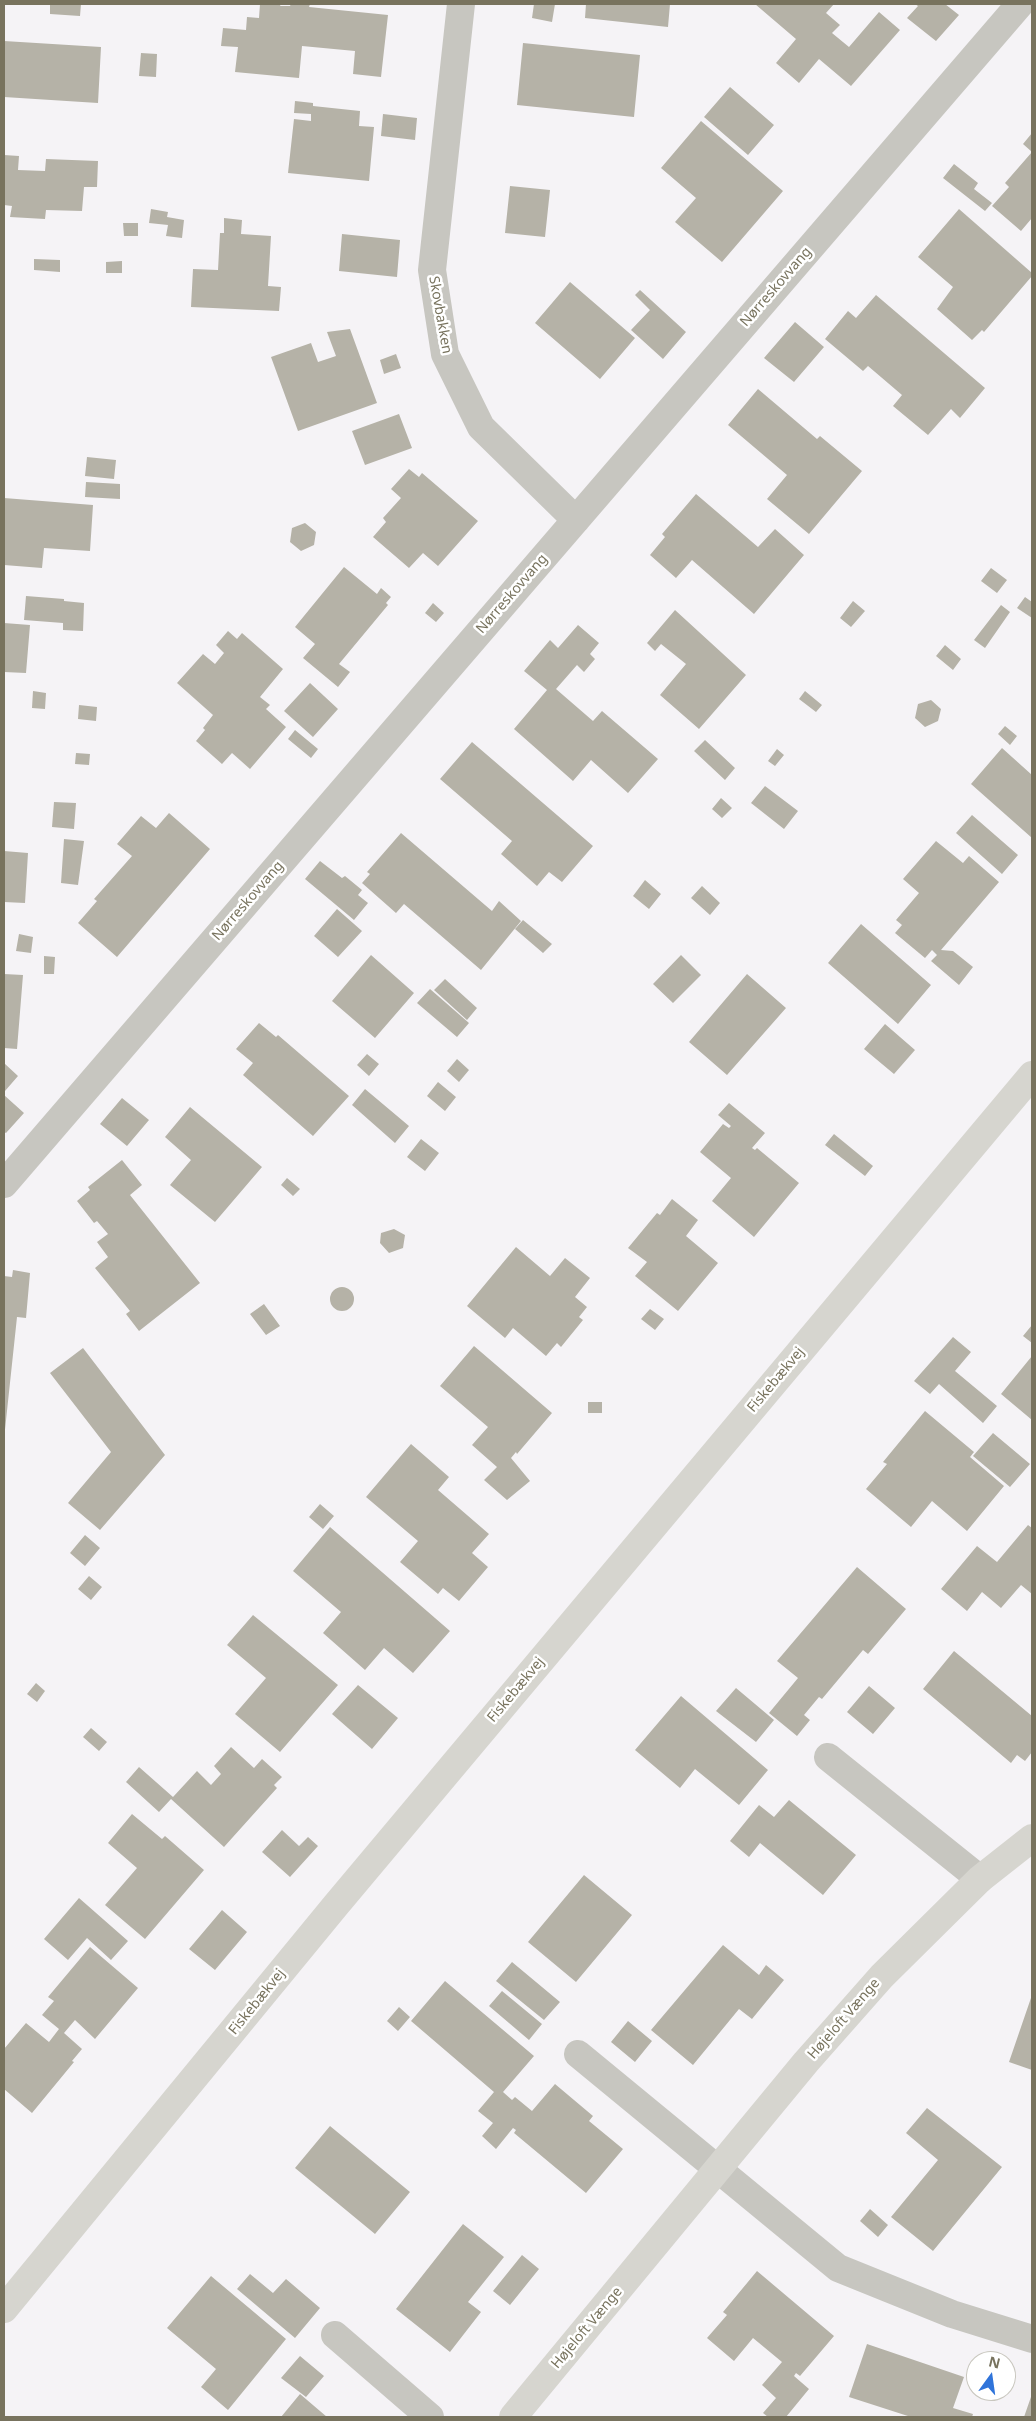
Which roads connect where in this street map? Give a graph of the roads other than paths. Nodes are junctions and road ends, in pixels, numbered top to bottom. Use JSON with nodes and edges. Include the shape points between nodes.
{"nodes":[{"id":1,"x":461,"y":4,"type":"edge"},
{"id":2,"x":1020,"y":4,"type":"edge"},
{"id":3,"x":576,"y":520,"type":"junction"},
{"id":4,"x":1032,"y":1075,"type":"edge"},
{"id":5,"x":4,"y":1184,"type":"edge"},
{"id":6,"x":828,"y":1757,"type":"dead end"},
{"id":7,"x":1032,"y":1838,"type":"edge"},
{"id":8,"x":980,"y":1878,"type":"junction"},
{"id":9,"x":578,"y":2054,"type":"dead end"},
{"id":10,"x":719,"y":2168,"type":"junction"},
{"id":11,"x":4,"y":2309,"type":"edge"},
{"id":12,"x":335,"y":2335,"type":"dead end"},
{"id":13,"x":1032,"y":2339,"type":"edge"},
{"id":14,"x":430,"y":2417,"type":"edge"},
{"id":15,"x":513,"y":2417,"type":"edge"}],
"edges":[{"from":1,"to":3,"type":"street","name":"Skovbakken","via":[[432,270],[445,354],[480,427]]},
{"from":2,"to":3,"type":"street","name":"Nørreskovvang"},
{"from":3,"to":5,"type":"street","name":"Nørreskovvang"},
{"from":4,"to":11,"type":"street","name":"Fiskebækvej","via":[[336,1905]]},
{"from":6,"to":8,"type":"street"},
{"from":7,"to":8,"type":"street","name":"Højeloft Vænge"},
{"from":8,"to":10,"type":"street","name":"Højeloft Vænge","via":[[882,1976]]},
{"from":9,"to":10,"type":"street"},
{"from":10,"to":13,"type":"street","via":[[838,2268],[952,2314]]},
{"from":10,"to":15,"type":"street","name":"Højeloft Vænge"},
{"from":12,"to":14,"type":"street"}]}
